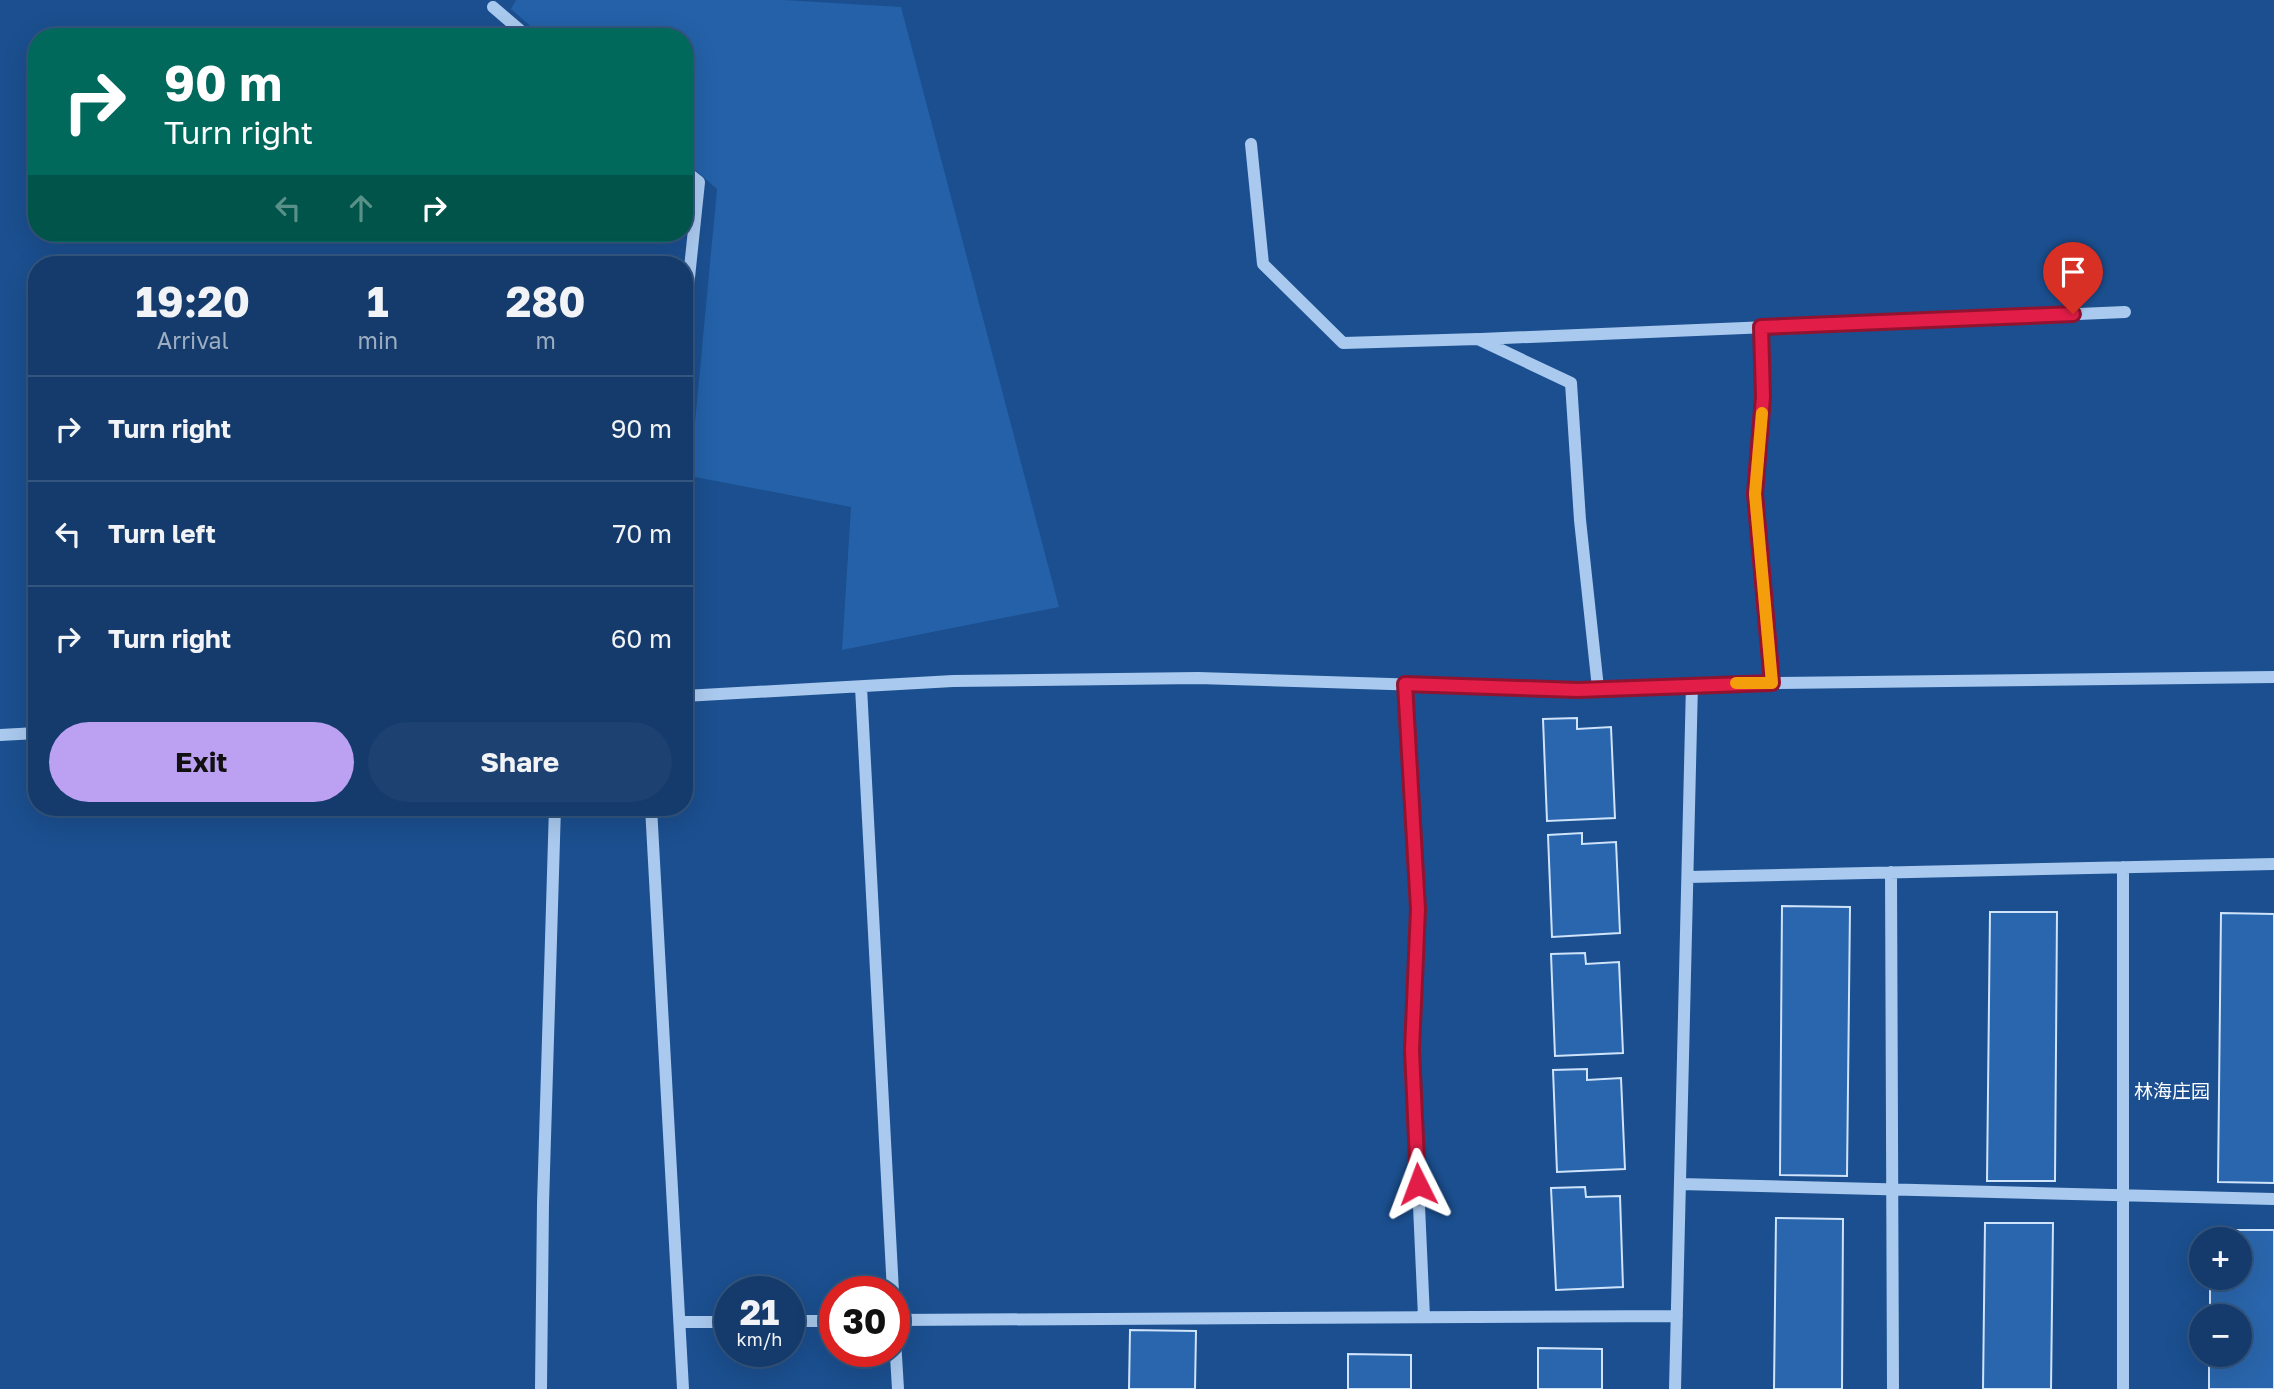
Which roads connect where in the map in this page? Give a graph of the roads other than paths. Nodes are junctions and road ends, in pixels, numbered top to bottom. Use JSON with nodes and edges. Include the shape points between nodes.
{"nodes":[{"id":1,"x":493,"y":7,"type":"dead end"},
{"id":2,"x":518,"y":28,"type":"edge"},
{"id":3,"x":1251,"y":144,"type":"dead end"},
{"id":4,"x":693,"y":177,"type":"edge"},
{"id":5,"x":693,"y":239,"type":"edge"},
{"id":6,"x":2125,"y":312,"type":"dead end"},
{"id":7,"x":1761,"y":327,"type":"junction"},
{"id":8,"x":1478,"y":339,"type":"junction"},
{"id":9,"x":2274,"y":677,"type":"edge"},
{"id":10,"x":1772,"y":683,"type":"junction"},
{"id":11,"x":1405,"y":684,"type":"junction"},
{"id":12,"x":1692,"y":684,"type":"junction"},
{"id":13,"x":861,"y":687,"type":"junction"},
{"id":14,"x":1598,"y":688,"type":"junction"},
{"id":15,"x":693,"y":696,"type":"edge"},
{"id":16,"x":28,"y":733,"type":"edge"},
{"id":17,"x":0,"y":734,"type":"edge"},
{"id":18,"x":555,"y":816,"type":"edge"},
{"id":19,"x":652,"y":816,"type":"edge"},
{"id":20,"x":2274,"y":863,"type":"edge"},
{"id":21,"x":2123,"y":867,"type":"junction"},
{"id":22,"x":1891,"y":872,"type":"junction"},
{"id":23,"x":1688,"y":877,"type":"junction"},
{"id":24,"x":1680,"y":1184,"type":"junction"},
{"id":25,"x":1893,"y":1190,"type":"junction"},
{"id":26,"x":2121,"y":1196,"type":"junction"},
{"id":27,"x":2274,"y":1199,"type":"edge"},
{"id":28,"x":892,"y":1276,"type":"edge"},
{"id":29,"x":1677,"y":1316,"type":"junction"},
{"id":30,"x":1424,"y":1317,"type":"junction"},
{"id":31,"x":680,"y":1322,"type":"junction"},
{"id":32,"x":714,"y":1322,"type":"edge"},
{"id":33,"x":910,"y":1322,"type":"edge"},
{"id":34,"x":897,"y":1367,"type":"edge"},
{"id":35,"x":541,"y":1389,"type":"edge"},
{"id":36,"x":683,"y":1389,"type":"edge"},
{"id":37,"x":898,"y":1389,"type":"edge"},
{"id":38,"x":1675,"y":1389,"type":"edge"},
{"id":39,"x":1893,"y":1389,"type":"edge"},
{"id":40,"x":2123,"y":1389,"type":"edge"}],
"edges":[{"from":1,"to":2,"type":"street"},
{"from":3,"to":8,"type":"street","via":[[1263,264],[1343,343]]},
{"from":4,"to":5,"type":"street","via":[[699,182]]},
{"from":6,"to":7,"type":"street"},
{"from":7,"to":8,"type":"street"},
{"from":7,"to":10,"type":"street","via":[[1763,397],[1755,494]]},
{"from":8,"to":14,"type":"street","via":[[1571,383]]},
{"from":9,"to":10,"type":"street"},
{"from":10,"to":12,"type":"street"},
{"from":11,"to":13,"type":"street","via":[[1198,678],[953,681]]},
{"from":11,"to":14,"type":"street"},
{"from":11,"to":30,"type":"street","via":[[1418,909],[1412,1050]]},
{"from":12,"to":14,"type":"street"},
{"from":12,"to":23,"type":"street"},
{"from":13,"to":15,"type":"street"},
{"from":13,"to":28,"type":"street"},
{"from":16,"to":17,"type":"street"},
{"from":18,"to":35,"type":"street"},
{"from":19,"to":31,"type":"street"},
{"from":20,"to":21,"type":"street"},
{"from":21,"to":22,"type":"street"},
{"from":21,"to":26,"type":"street"},
{"from":22,"to":23,"type":"street"},
{"from":22,"to":25,"type":"street"},
{"from":23,"to":24,"type":"street"},
{"from":24,"to":25,"type":"street"},
{"from":24,"to":29,"type":"street"},
{"from":25,"to":26,"type":"street"},
{"from":25,"to":39,"type":"street"},
{"from":26,"to":27,"type":"street"},
{"from":26,"to":40,"type":"street"},
{"from":29,"to":30,"type":"street"},
{"from":29,"to":38,"type":"street"},
{"from":30,"to":33,"type":"street"},
{"from":31,"to":32,"type":"street"},
{"from":31,"to":36,"type":"street"},
{"from":34,"to":37,"type":"street"}]}
